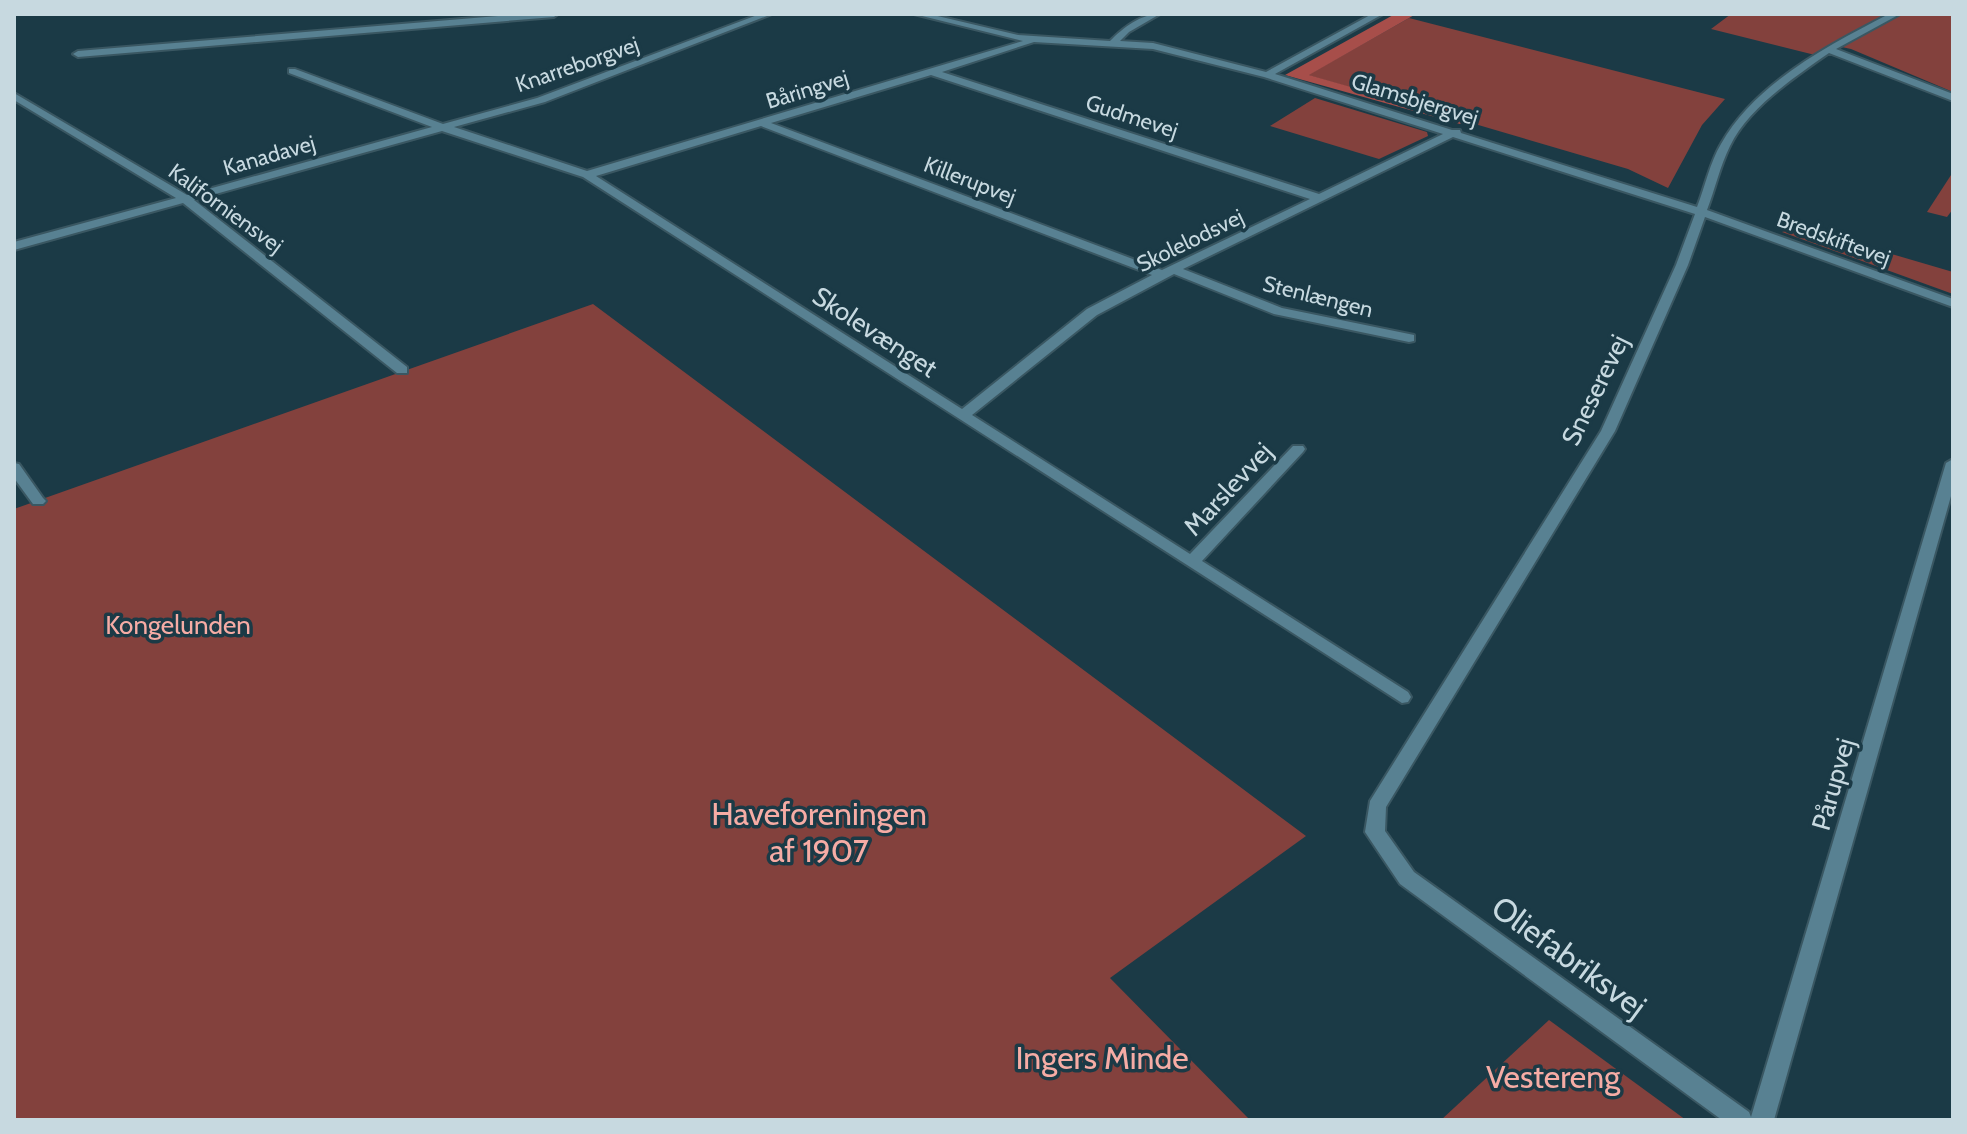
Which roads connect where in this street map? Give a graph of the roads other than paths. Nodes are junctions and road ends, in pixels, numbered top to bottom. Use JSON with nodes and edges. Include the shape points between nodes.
{"nodes":[{"id":1,"x":554,"y":14,"type":"edge"},
{"id":2,"x":768,"y":14,"type":"edge"},
{"id":3,"x":918,"y":14,"type":"edge"},
{"id":4,"x":1156,"y":14,"type":"edge"},
{"id":5,"x":1379,"y":14,"type":"edge"},
{"id":6,"x":1896,"y":14,"type":"edge"},
{"id":7,"x":1038,"y":40,"type":"junction"},
{"id":8,"x":1113,"y":43,"type":"junction"},
{"id":9,"x":1828,"y":49,"type":"junction"},
{"id":10,"x":78,"y":54,"type":"dead end"},
{"id":11,"x":292,"y":71,"type":"dead end"},
{"id":12,"x":933,"y":72,"type":"junction"},
{"id":13,"x":1267,"y":75,"type":"junction"},
{"id":14,"x":14,"y":96,"type":"edge"},
{"id":15,"x":1951,"y":96,"type":"edge"},
{"id":16,"x":762,"y":123,"type":"junction"},
{"id":17,"x":442,"y":127,"type":"junction"},
{"id":18,"x":1456,"y":132,"type":"junction"},
{"id":19,"x":587,"y":175,"type":"junction"},
{"id":20,"x":1319,"y":198,"type":"junction"},
{"id":21,"x":186,"y":199,"type":"junction"},
{"id":22,"x":1701,"y":212,"type":"junction"},
{"id":23,"x":14,"y":246,"type":"edge"},
{"id":24,"x":1168,"y":272,"type":"junction"},
{"id":25,"x":1953,"y":303,"type":"edge"},
{"id":26,"x":1409,"y":338,"type":"dead end"},
{"id":27,"x":402,"y":370,"type":"dead end"},
{"id":28,"x":962,"y":416,"type":"junction"},
{"id":29,"x":1298,"y":449,"type":"dead end"},
{"id":30,"x":1953,"y":463,"type":"edge"},
{"id":31,"x":14,"y":467,"type":"edge"},
{"id":32,"x":38,"y":501,"type":"dead end"},
{"id":33,"x":1192,"y":562,"type":"junction"},
{"id":34,"x":1402,"y":697,"type":"dead end"},
{"id":35,"x":1375,"y":832,"type":"joint"},
{"id":36,"x":1741,"y":1120,"type":"edge"},
{"id":37,"x":1762,"y":1120,"type":"edge"}],
"edges":[{"from":1,"to":10,"type":"street"},
{"from":2,"to":17,"type":"street","name":"Knarreborgvej","via":[[592,83]]},
{"from":3,"to":7,"type":"street","name":"Glamsbjergvej"},
{"from":4,"to":8,"type":"street"},
{"from":5,"to":13,"type":"street"},
{"from":6,"to":9,"type":"street","name":"Sneserevej"},
{"from":7,"to":8,"type":"street","name":"Glamsbjergvej"},
{"from":7,"to":12,"type":"street","name":"Båringvej"},
{"from":8,"to":13,"type":"street","name":"Glamsbjergvej","via":[[1176,50]]},
{"from":9,"to":15,"type":"street"},
{"from":9,"to":22,"type":"street","name":"Sneserevej","via":[[1784,80],[1741,122],[1725,145]]},
{"from":11,"to":17,"type":"street","name":"Skolevænget"},
{"from":12,"to":16,"type":"street","name":"Båringvej"},
{"from":12,"to":20,"type":"street","name":"Gudmevej"},
{"from":13,"to":18,"type":"street","name":"Glamsbjergvej"},
{"from":14,"to":21,"type":"street","name":"Kaliforniensvej"},
{"from":16,"to":19,"type":"street","name":"Båringvej"},
{"from":16,"to":24,"type":"street","name":"Killerupvej"},
{"from":17,"to":19,"type":"street","name":"Skolevænget"},
{"from":17,"to":21,"type":"street","name":"Kanadavej"},
{"from":18,"to":20,"type":"street","name":"Skolelodsvej"},
{"from":18,"to":22,"type":"street","name":"Glamsbjergvej"},
{"from":19,"to":28,"type":"street","name":"Skolevænget"},
{"from":20,"to":24,"type":"street","name":"Skolelodsvej"},
{"from":21,"to":23,"type":"street","name":"Kanadavej"},
{"from":21,"to":27,"type":"street","name":"Kaliforniensvej"},
{"from":22,"to":25,"type":"street","name":"Bredskiftevej"},
{"from":22,"to":35,"type":"street","name":"Sneserevej","via":[[1608,431],[1377,806]]},
{"from":24,"to":26,"type":"street","name":"Stenlængen","via":[[1279,311]]},
{"from":24,"to":28,"type":"street","name":"Skolelodsvej","via":[[1092,312]]},
{"from":28,"to":33,"type":"street","name":"Skolevænget"},
{"from":29,"to":33,"type":"street","name":"Marslevvej"},
{"from":30,"to":37,"type":"street","name":"Pårupvej"},
{"from":31,"to":32,"type":"street"},
{"from":33,"to":34,"type":"street","name":"Skolevænget"},
{"from":35,"to":36,"type":"street","name":"Oliefabriksvej","via":[[1407,878],[1426,893]]}]}
